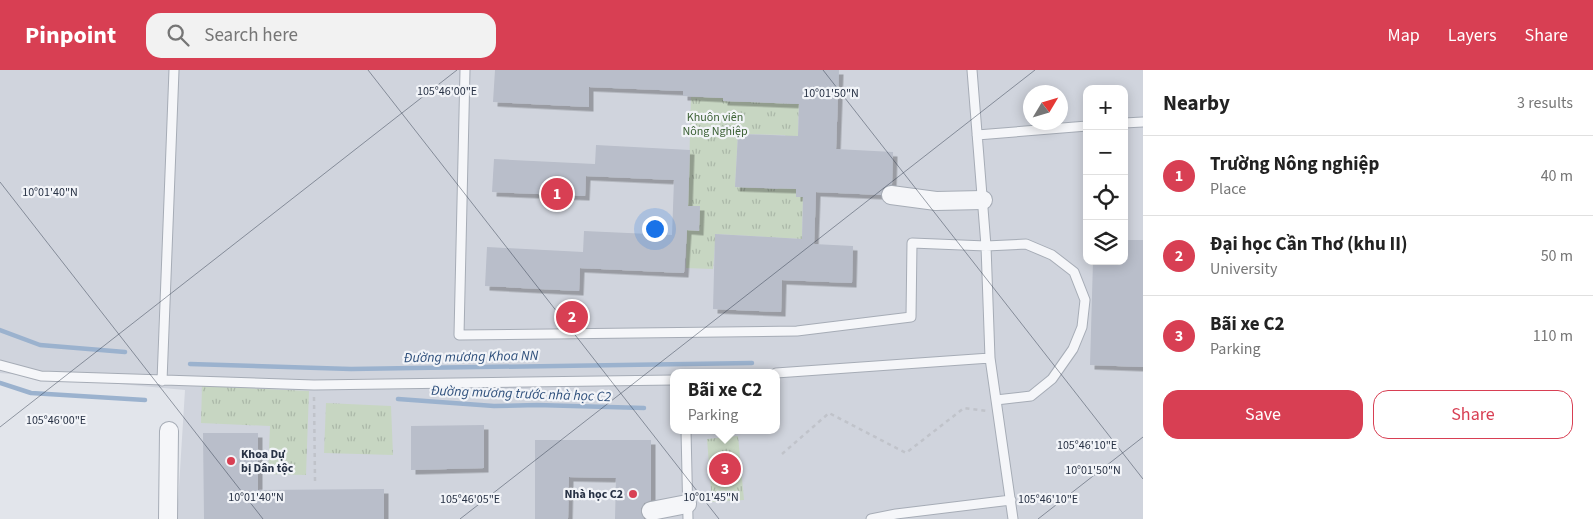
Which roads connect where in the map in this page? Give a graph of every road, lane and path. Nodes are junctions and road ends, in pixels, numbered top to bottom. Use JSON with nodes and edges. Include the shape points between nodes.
{"nodes":[{"id":1,"x":174,"y":70,"type":"edge"},
{"id":2,"x":465,"y":70,"type":"edge"},
{"id":3,"x":972,"y":70,"type":"edge"},
{"id":4,"x":1143,"y":122,"type":"edge"},
{"id":5,"x":1128,"y":123,"type":"edge"},
{"id":6,"x":1083,"y":126,"type":"edge"},
{"id":7,"x":977,"y":135,"type":"junction"},
{"id":8,"x":891,"y":195,"type":"dead end"},
{"id":9,"x":983,"y":200,"type":"junction"},
{"id":10,"x":986,"y":246,"type":"junction"},
{"id":11,"x":990,"y":358,"type":"junction"},
{"id":12,"x":0,"y":365,"type":"edge"},
{"id":13,"x":780,"y":373,"type":"edge"},
{"id":14,"x":162,"y":380,"type":"junction"},
{"id":15,"x":670,"y":380,"type":"edge"},
{"id":16,"x":314,"y":385,"type":"junction"},
{"id":17,"x":996,"y":400,"type":"junction"},
{"id":18,"x":998,"y":412,"type":"junction"},
{"id":19,"x":169,"y":431,"type":"dead end"},
{"id":20,"x":686,"y":434,"type":"edge"},
{"id":21,"x":782,"y":454,"type":"dead end"},
{"id":22,"x":315,"y":481,"type":"dead end"},
{"id":23,"x":1011,"y":500,"type":"junction"},
{"id":24,"x":651,"y":511,"type":"dead end"},
{"id":25,"x":687,"y":512,"type":"edge"},
{"id":26,"x":168,"y":519,"type":"edge"},
{"id":27,"x":871,"y":519,"type":"edge"},
{"id":28,"x":1013,"y":519,"type":"edge"}],
"edges":[{"from":1,"to":14,"type":"lane"},
{"from":2,"to":10,"type":"lane","via":[[458,335],[797,331],[912,317],[912,243]]},
{"from":3,"to":7,"type":"lane"},
{"from":4,"to":5,"type":"lane"},
{"from":6,"to":7,"type":"lane"},
{"from":7,"to":9,"type":"lane"},
{"from":8,"to":9,"type":"street","via":[[936,200]]},
{"from":9,"to":10,"type":"lane"},
{"from":10,"to":11,"type":"lane"},
{"from":10,"to":17,"type":"lane","via":[[1026,244],[1052,255],[1074,272],[1085,300],[1082,327],[1076,342],[1052,379],[1031,396]]},
{"from":11,"to":13,"type":"lane"},
{"from":11,"to":17,"type":"lane"},
{"from":12,"to":14,"type":"lane","via":[[41,376]]},
{"from":14,"to":16,"type":"lane"},
{"from":15,"to":16,"type":"lane"},
{"from":16,"to":22,"type":"path"},
{"from":17,"to":18,"type":"lane"},
{"from":18,"to":21,"type":"path","via":[[964,408],[906,453],[829,413]]},
{"from":18,"to":23,"type":"lane"},
{"from":19,"to":26,"type":"street"},
{"from":20,"to":25,"type":"lane"},
{"from":23,"to":27,"type":"lane"},
{"from":23,"to":28,"type":"lane"},
{"from":24,"to":25,"type":"street"}]}
